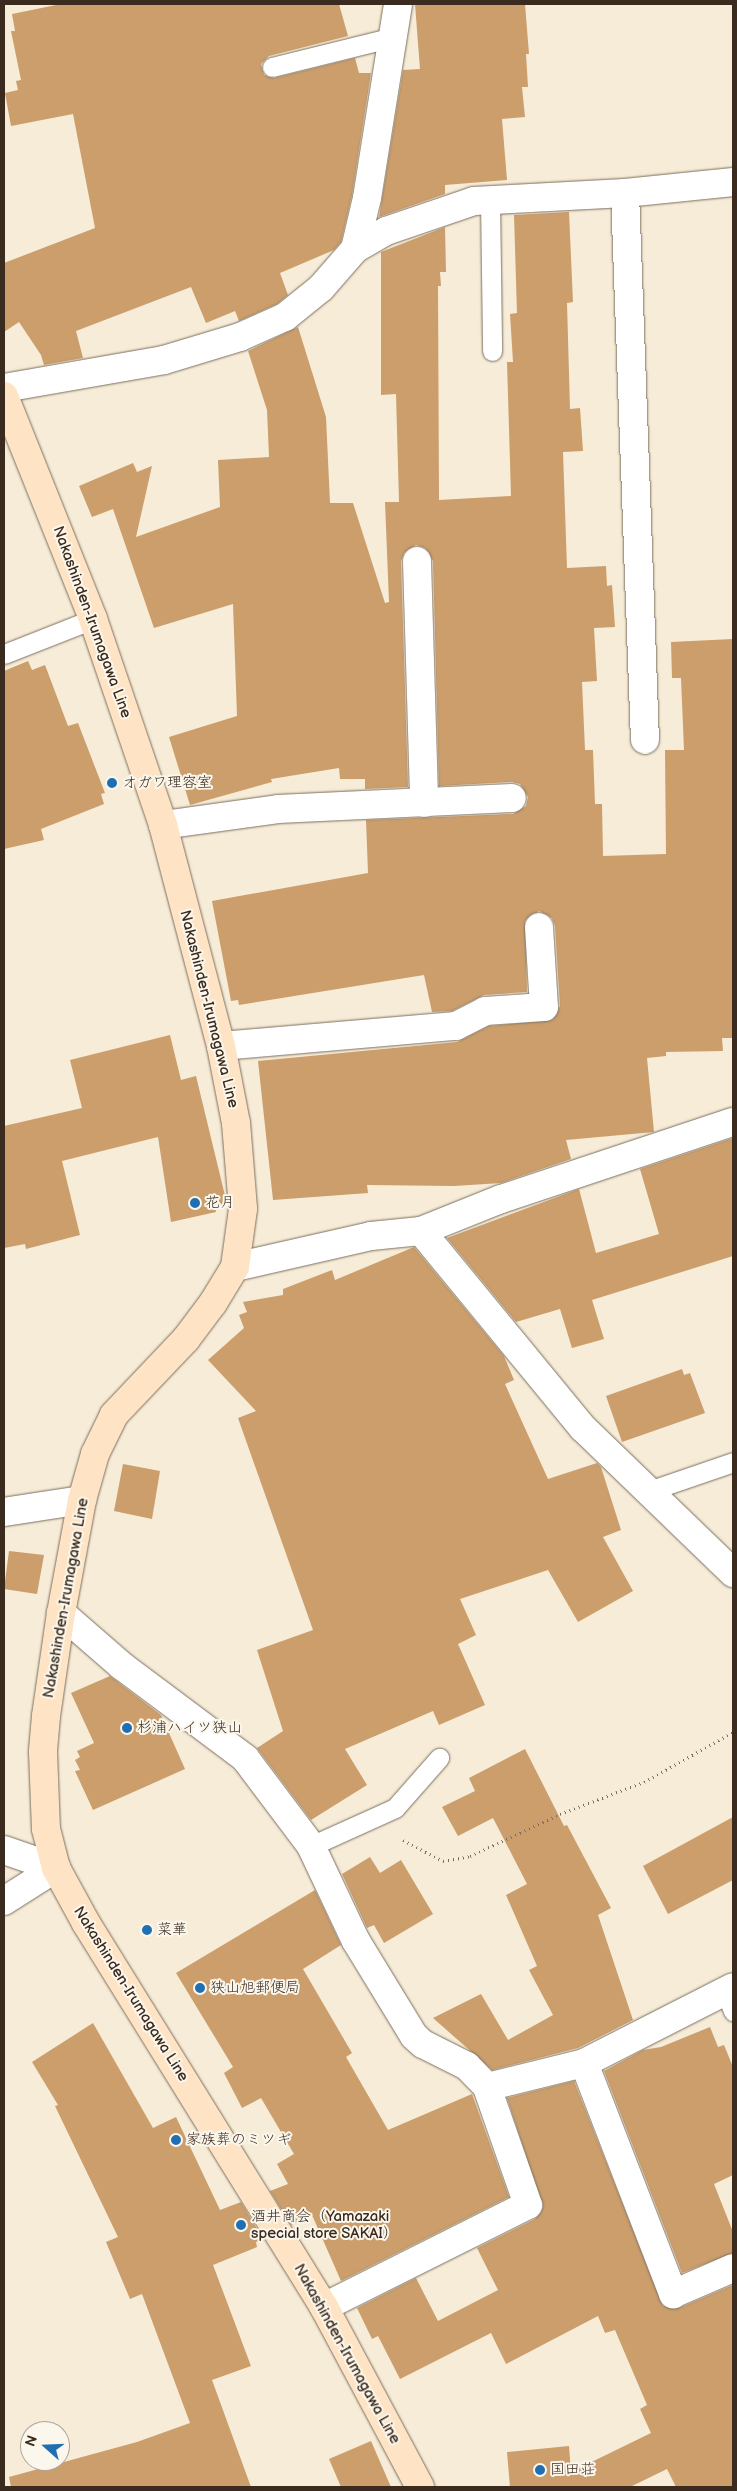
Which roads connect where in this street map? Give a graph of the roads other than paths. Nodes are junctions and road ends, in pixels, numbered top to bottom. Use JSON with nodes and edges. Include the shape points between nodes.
{"nodes":[{"id":1,"x":398,"y":4,"type":"edge"},
{"id":2,"x":393,"y":37,"type":"junction"},
{"id":3,"x":272,"y":67,"type":"dead end"},
{"id":4,"x":733,"y":182,"type":"edge"},
{"id":5,"x":625,"y":193,"type":"junction"},
{"id":6,"x":490,"y":199,"type":"junction"},
{"id":7,"x":355,"y":249,"type":"junction"},
{"id":8,"x":492,"y":351,"type":"dead end"},
{"id":9,"x":4,"y":388,"type":"edge"},
{"id":10,"x":4,"y":396,"type":"edge"},
{"id":11,"x":417,"y":561,"type":"dead end"},
{"id":12,"x":93,"y":620,"type":"junction"},
{"id":13,"x":4,"y":654,"type":"edge"},
{"id":14,"x":645,"y":740,"type":"dead end"},
{"id":15,"x":512,"y":798,"type":"dead end"},
{"id":16,"x":424,"y":803,"type":"junction"},
{"id":17,"x":163,"y":825,"type":"junction"},
{"id":18,"x":539,"y":927,"type":"dead end"},
{"id":19,"x":221,"y":1046,"type":"junction"},
{"id":20,"x":733,"y":1122,"type":"edge"},
{"id":21,"x":421,"y":1232,"type":"junction"},
{"id":22,"x":235,"y":1267,"type":"junction"},
{"id":23,"x":733,"y":1462,"type":"edge"},
{"id":24,"x":649,"y":1491,"type":"junction"},
{"id":25,"x":82,"y":1500,"type":"junction"},
{"id":26,"x":4,"y":1512,"type":"edge"},
{"id":27,"x":733,"y":1573,"type":"edge"},
{"id":28,"x":60,"y":1613,"type":"junction"},
{"id":29,"x":439,"y":1758,"type":"dead end"},
{"id":30,"x":311,"y":1846,"type":"junction"},
{"id":31,"x":4,"y":1850,"type":"edge"},
{"id":32,"x":56,"y":1868,"type":"junction"},
{"id":33,"x":4,"y":1901,"type":"edge"},
{"id":34,"x":731,"y":1997,"type":"edge"},
{"id":35,"x":584,"y":2063,"type":"junction"},
{"id":36,"x":487,"y":2087,"type":"junction"},
{"id":37,"x":733,"y":2268,"type":"edge"},
{"id":38,"x":324,"y":2307,"type":"junction"},
{"id":39,"x":420,"y":2487,"type":"edge"}],
"edges":[{"from":1,"to":2,"type":"street"},
{"from":2,"to":3,"type":"lane"},
{"from":2,"to":7,"type":"street","via":[[367,198]]},
{"from":4,"to":5,"type":"street"},
{"from":5,"to":6,"type":"street"},
{"from":5,"to":14,"type":"street"},
{"from":6,"to":7,"type":"street","via":[[424,217]]},
{"from":6,"to":8,"type":"lane"},
{"from":7,"to":9,"type":"street","via":[[321,288],[285,317],[240,338],[164,360]]},
{"from":10,"to":12,"type":"main road","name":"Nakashinden-Irumagawa Line"},
{"from":11,"to":16,"type":"street"},
{"from":12,"to":13,"type":"lane"},
{"from":12,"to":17,"type":"main road","name":"Nakashinden-Irumagawa Line"},
{"from":15,"to":16,"type":"street"},
{"from":16,"to":17,"type":"street","via":[[278,809]]},
{"from":17,"to":19,"type":"main road","name":"Nakashinden-Irumagawa Line"},
{"from":18,"to":19,"type":"street","via":[[544,1007],[485,1011],[456,1026]]},
{"from":19,"to":22,"type":"main road","name":"Nakashinden-Irumagawa Line","via":[[236,1122],[243,1209]]},
{"from":20,"to":21,"type":"street","via":[[501,1199]]},
{"from":21,"to":22,"type":"street","via":[[371,1236]]},
{"from":21,"to":24,"type":"street","via":[[583,1428]]},
{"from":22,"to":25,"type":"main road","name":"Nakashinden-Irumagawa Line","via":[[213,1304],[186,1339],[114,1415],[95,1454]]},
{"from":23,"to":24,"type":"lane"},
{"from":24,"to":27,"type":"street"},
{"from":25,"to":26,"type":"street"},
{"from":25,"to":28,"type":"main road","name":"Nakashinden-Irumagawa Line"},
{"from":28,"to":30,"type":"street","via":[[122,1666],[245,1758]]},
{"from":28,"to":32,"type":"main road","name":"Nakashinden-Irumagawa Line","via":[[43,1752],[46,1829]]},
{"from":29,"to":30,"type":"lane","via":[[395,1808]]},
{"from":30,"to":36,"type":"street","via":[[356,1941],[414,2036],[423,2044],[467,2066]]},
{"from":31,"to":32,"type":"street"},
{"from":32,"to":33,"type":"street"},
{"from":32,"to":38,"type":"main road","name":"Nakashinden-Irumagawa Line","via":[[86,1923]]},
{"from":34,"to":35,"type":"street"},
{"from":35,"to":36,"type":"street"},
{"from":35,"to":37,"type":"street","via":[[672,2294]]},
{"from":36,"to":38,"type":"street","via":[[528,2205]]},
{"from":38,"to":39,"type":"main road","name":"Nakashinden-Irumagawa Line"}]}
